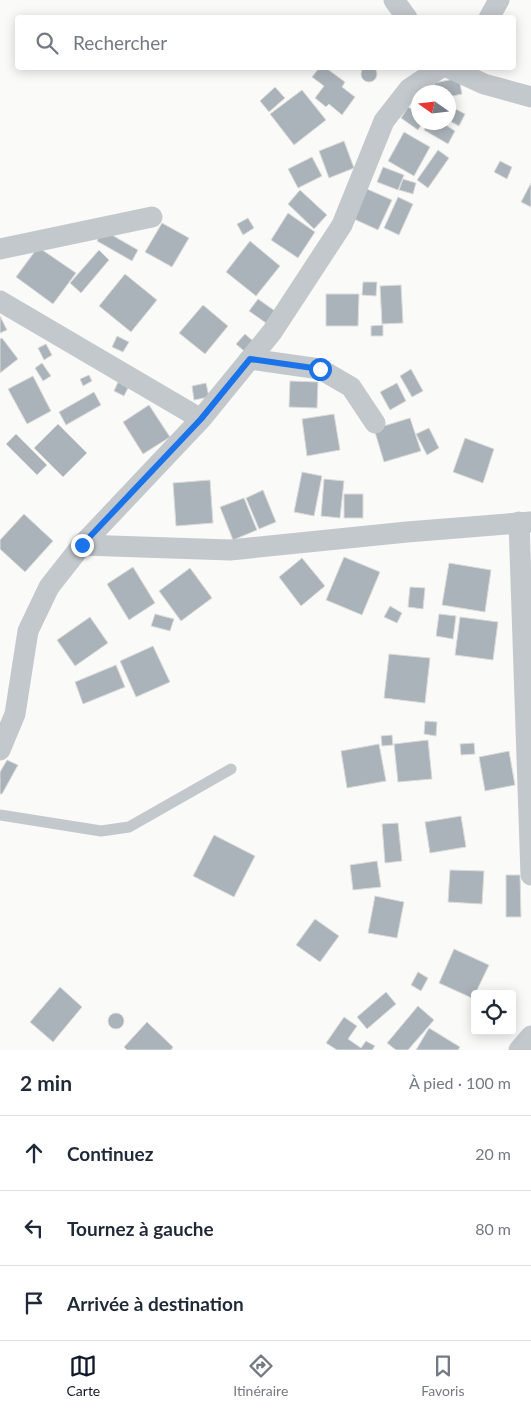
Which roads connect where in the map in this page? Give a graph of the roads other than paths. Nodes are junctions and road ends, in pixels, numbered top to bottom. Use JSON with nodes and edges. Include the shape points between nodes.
{"nodes":[{"id":1,"x":394,"y":0,"type":"edge"},
{"id":2,"x":499,"y":0,"type":"edge"},
{"id":3,"x":406,"y":15,"type":"edge"},
{"id":4,"x":491,"y":15,"type":"edge"},
{"id":5,"x":437,"y":70,"type":"edge"},
{"id":6,"x":453,"y":70,"type":"edge"},
{"id":7,"x":531,"y":97,"type":"edge"},
{"id":8,"x":152,"y":216,"type":"dead end"},
{"id":9,"x":0,"y":249,"type":"edge"},
{"id":10,"x":0,"y":301,"type":"edge"},
{"id":11,"x":250,"y":359,"type":"junction"},
{"id":12,"x":201,"y":419,"type":"junction"},
{"id":13,"x":375,"y":423,"type":"dead end"},
{"id":14,"x":525,"y":522,"type":"edge"},
{"id":15,"x":82,"y":545,"type":"junction"},
{"id":16,"x":528,"y":724,"type":"edge"},
{"id":17,"x":0,"y":750,"type":"edge"},
{"id":18,"x":231,"y":769,"type":"dead end"},
{"id":19,"x":0,"y":815,"type":"edge"},
{"id":20,"x":531,"y":875,"type":"edge"},
{"id":21,"x":531,"y":1036,"type":"edge"},
{"id":22,"x":519,"y":1050,"type":"edge"}],
"edges":[{"from":1,"to":3,"type":"street"},
{"from":2,"to":4,"type":"street"},
{"from":5,"to":11,"type":"street","via":[[409,90],[384,121],[342,225],[272,332]]},
{"from":6,"to":7,"type":"street","via":[[484,84]]},
{"from":8,"to":9,"type":"street"},
{"from":10,"to":12,"type":"street"},
{"from":11,"to":12,"type":"street"},
{"from":11,"to":13,"type":"street","via":[[320,369],[351,387]]},
{"from":12,"to":15,"type":"street"},
{"from":14,"to":15,"type":"street","via":[[230,550]]},
{"from":14,"to":16,"type":"street"},
{"from":15,"to":17,"type":"street","via":[[49,588],[28,631],[15,714]]},
{"from":16,"to":20,"type":"street"},
{"from":18,"to":19,"type":"lane","via":[[128,827],[101,831]]},
{"from":21,"to":22,"type":"street"}]}
